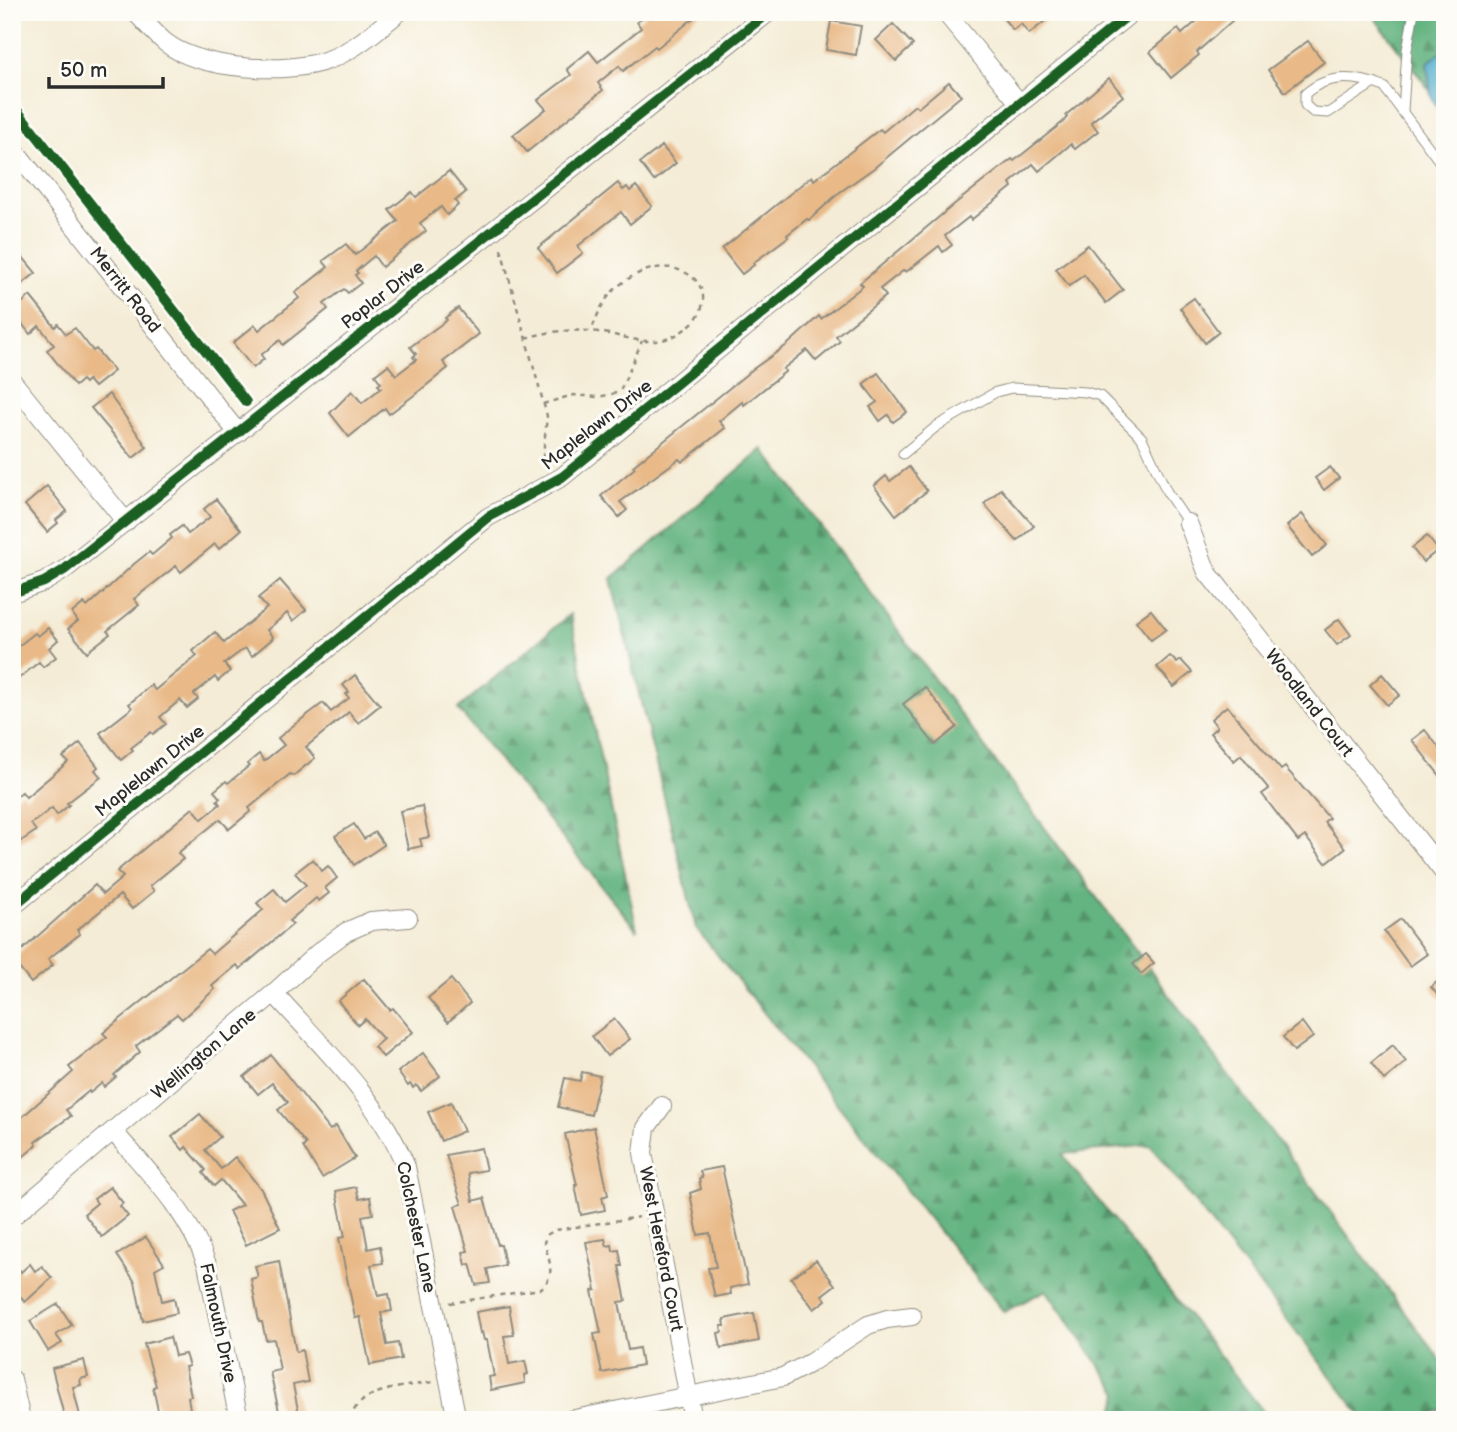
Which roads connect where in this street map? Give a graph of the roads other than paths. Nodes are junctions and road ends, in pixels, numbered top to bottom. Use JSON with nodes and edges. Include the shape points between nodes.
{"nodes":[{"id":1,"x":135,"y":12,"type":"edge"},
{"id":2,"x":399,"y":12,"type":"edge"},
{"id":3,"x":769,"y":12,"type":"edge"},
{"id":4,"x":945,"y":12,"type":"edge"},
{"id":5,"x":1132,"y":12,"type":"edge"},
{"id":6,"x":1414,"y":12,"type":"edge"},
{"id":7,"x":1374,"y":83,"type":"junction"},
{"id":8,"x":1020,"y":104,"type":"junction"},
{"id":9,"x":1403,"y":111,"type":"junction"},
{"id":10,"x":12,"y":147,"type":"edge"},
{"id":11,"x":1445,"y":169,"type":"edge"},
{"id":12,"x":12,"y":380,"type":"edge"},
{"id":13,"x":237,"y":433,"type":"junction"},
{"id":14,"x":903,"y":454,"type":"dead end"},
{"id":15,"x":126,"y":522,"type":"junction"},
{"id":16,"x":1188,"y":523,"type":"joint"},
{"id":17,"x":12,"y":593,"type":"edge"},
{"id":18,"x":1445,"y":874,"type":"edge"},
{"id":19,"x":12,"y":907,"type":"edge"},
{"id":20,"x":408,"y":918,"type":"dead end"},
{"id":21,"x":274,"y":993,"type":"junction"},
{"id":22,"x":662,"y":1106,"type":"dead end"},
{"id":23,"x":113,"y":1131,"type":"junction"},
{"id":24,"x":12,"y":1217,"type":"edge"},
{"id":25,"x":912,"y":1316,"type":"dead end"},
{"id":26,"x":12,"y":1379,"type":"edge"},
{"id":27,"x":689,"y":1396,"type":"junction"},
{"id":28,"x":21,"y":1420,"type":"edge"},
{"id":29,"x":239,"y":1420,"type":"edge"},
{"id":30,"x":457,"y":1420,"type":"edge"},
{"id":31,"x":570,"y":1420,"type":"edge"},
{"id":32,"x":693,"y":1420,"type":"edge"}],
"edges":[{"from":1,"to":2,"type":"street","via":[[167,44],[205,61],[249,68],[327,60],[356,46]]},
{"from":3,"to":13,"type":"street","name":"Poplar Drive"},
{"from":4,"to":8,"type":"street"},
{"from":5,"to":8,"type":"street","name":"Maplelawn Drive"},
{"from":6,"to":9,"type":"lane","via":[[1406,50]]},
{"from":7,"to":7,"type":"lane","via":[[1328,113],[1313,112],[1305,105],[1305,94],[1314,85],[1353,77]]},
{"from":7,"to":9,"type":"lane","via":[[1384,87]]},
{"from":8,"to":19,"type":"street","name":"Maplelawn Drive","via":[[562,477],[488,517]]},
{"from":9,"to":11,"type":"lane"},
{"from":10,"to":13,"type":"street","name":"Merritt Road"},
{"from":12,"to":15,"type":"street"},
{"from":13,"to":15,"type":"street","name":"Poplar Drive"},
{"from":14,"to":16,"type":"lane","via":[[937,426],[996,392],[1025,388],[1086,392],[1100,396],[1142,438],[1167,492]]},
{"from":15,"to":17,"type":"street","name":"Poplar Drive","via":[[64,570]]},
{"from":16,"to":18,"type":"street","name":"Woodland Court","via":[[1207,572]]},
{"from":20,"to":21,"type":"street","name":"Wellington Lane","via":[[371,921],[346,932]]},
{"from":21,"to":23,"type":"street","name":"Wellington Lane"},
{"from":21,"to":30,"type":"street","name":"Colchester Lane","via":[[373,1106],[397,1145],[406,1167]]},
{"from":22,"to":27,"type":"street","name":"West Hereford Court","via":[[646,1128],[643,1153]]},
{"from":23,"to":24,"type":"street","name":"Wellington Lane"},
{"from":23,"to":29,"type":"street","name":"Falmouth Drive","via":[[181,1211],[198,1241],[207,1264]]},
{"from":25,"to":27,"type":"street","via":[[868,1325],[783,1377]]},
{"from":26,"to":28,"type":"street"},
{"from":27,"to":31,"type":"street"},
{"from":27,"to":32,"type":"street","name":"West Hereford Court"}]}
